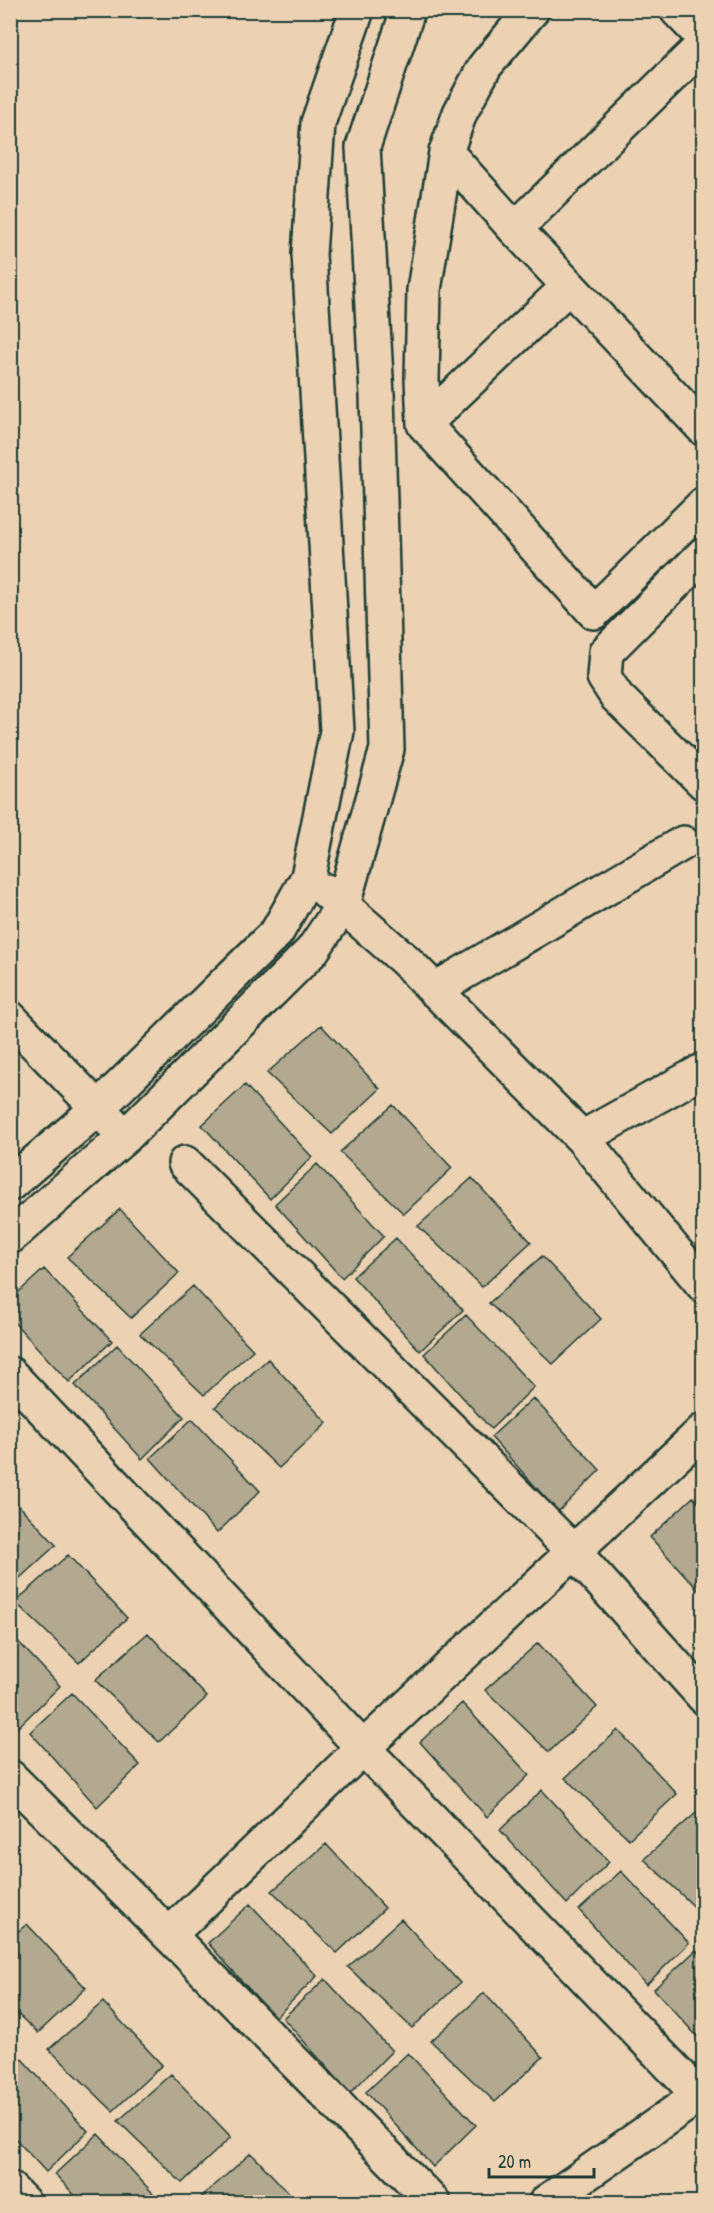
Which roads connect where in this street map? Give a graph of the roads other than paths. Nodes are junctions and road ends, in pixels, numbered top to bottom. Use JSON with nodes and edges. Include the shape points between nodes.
{"nodes":[{"id":1,"x":357,"y":10,"type":"edge"},
{"id":2,"x":408,"y":10,"type":"edge"},
{"id":3,"x":532,"y":10,"type":"edge"},
{"id":4,"x":677,"y":10,"type":"edge"},
{"id":5,"x":704,"y":38,"type":"edge"},
{"id":6,"x":704,"y":44,"type":"edge"},
{"id":7,"x":446,"y":152,"type":"junction"},
{"id":8,"x":515,"y":229,"type":"junction"},
{"id":9,"x":568,"y":287,"type":"junction"},
{"id":10,"x":424,"y":424,"type":"junction"},
{"id":11,"x":704,"y":429,"type":"edge"},
{"id":12,"x":704,"y":504,"type":"edge"},
{"id":13,"x":704,"y":554,"type":"edge"},
{"id":14,"x":704,"y":783,"type":"edge"},
{"id":15,"x":683,"y":843,"type":"dead end"},
{"id":16,"x":308,"y":877,"type":"junction"},
{"id":17,"x":343,"y":905,"type":"junction"},
{"id":18,"x":434,"y":990,"type":"junction"},
{"id":19,"x":10,"y":1018,"type":"edge"},
{"id":20,"x":704,"y":1070,"type":"edge"},
{"id":21,"x":97,"y":1109,"type":"junction"},
{"id":22,"x":126,"y":1136,"type":"junction"},
{"id":23,"x":582,"y":1138,"type":"junction"},
{"id":24,"x":185,"y":1162,"type":"dead end"},
{"id":25,"x":10,"y":1184,"type":"edge"},
{"id":26,"x":10,"y":1237,"type":"edge"},
{"id":27,"x":704,"y":1286,"type":"edge"},
{"id":28,"x":10,"y":1374,"type":"edge"},
{"id":29,"x":704,"y":1430,"type":"edge"},
{"id":30,"x":574,"y":1552,"type":"junction"},
{"id":31,"x":704,"y":1696,"type":"edge"},
{"id":32,"x":363,"y":1748,"type":"junction"},
{"id":33,"x":10,"y":1777,"type":"edge"},
{"id":34,"x":169,"y":1935,"type":"junction"},
{"id":35,"x":701,"y":2093,"type":"edge"},
{"id":36,"x":10,"y":2189,"type":"edge"},
{"id":37,"x":23,"y":2202,"type":"edge"},
{"id":38,"x":433,"y":2202,"type":"edge"},
{"id":39,"x":546,"y":2202,"type":"edge"}],
"edges":[{"from":1,"to":16,"type":"street","via":[[318,123],[309,254],[337,731]]},
{"from":2,"to":17,"type":"street","via":[[363,147],[377,395],[387,749]]},
{"from":3,"to":7,"type":"street","via":[[485,66],[460,113]]},
{"from":4,"to":5,"type":"street"},
{"from":6,"to":8,"type":"street"},
{"from":7,"to":8,"type":"street"},
{"from":7,"to":10,"type":"street","via":[[424,290]]},
{"from":8,"to":9,"type":"street"},
{"from":9,"to":10,"type":"street"},
{"from":9,"to":11,"type":"street"},
{"from":10,"to":12,"type":"street","via":[[594,612]]},
{"from":13,"to":14,"type":"street","via":[[606,652],[604,677],[616,697]]},
{"from":15,"to":18,"type":"street"},
{"from":16,"to":17,"type":"street"},
{"from":16,"to":21,"type":"street","via":[[277,932]]},
{"from":17,"to":18,"type":"street"},
{"from":17,"to":22,"type":"street","via":[[312,951]]},
{"from":18,"to":23,"type":"street"},
{"from":19,"to":21,"type":"street"},
{"from":20,"to":23,"type":"street"},
{"from":21,"to":22,"type":"street"},
{"from":21,"to":25,"type":"street"},
{"from":22,"to":26,"type":"street"},
{"from":23,"to":27,"type":"street"},
{"from":24,"to":30,"type":"street"},
{"from":28,"to":32,"type":"street"},
{"from":29,"to":30,"type":"street"},
{"from":30,"to":31,"type":"street"},
{"from":30,"to":32,"type":"street"},
{"from":32,"to":34,"type":"street"},
{"from":32,"to":35,"type":"street"},
{"from":33,"to":34,"type":"street"},
{"from":34,"to":38,"type":"street"},
{"from":35,"to":39,"type":"street"},
{"from":36,"to":37,"type":"street"}]}
